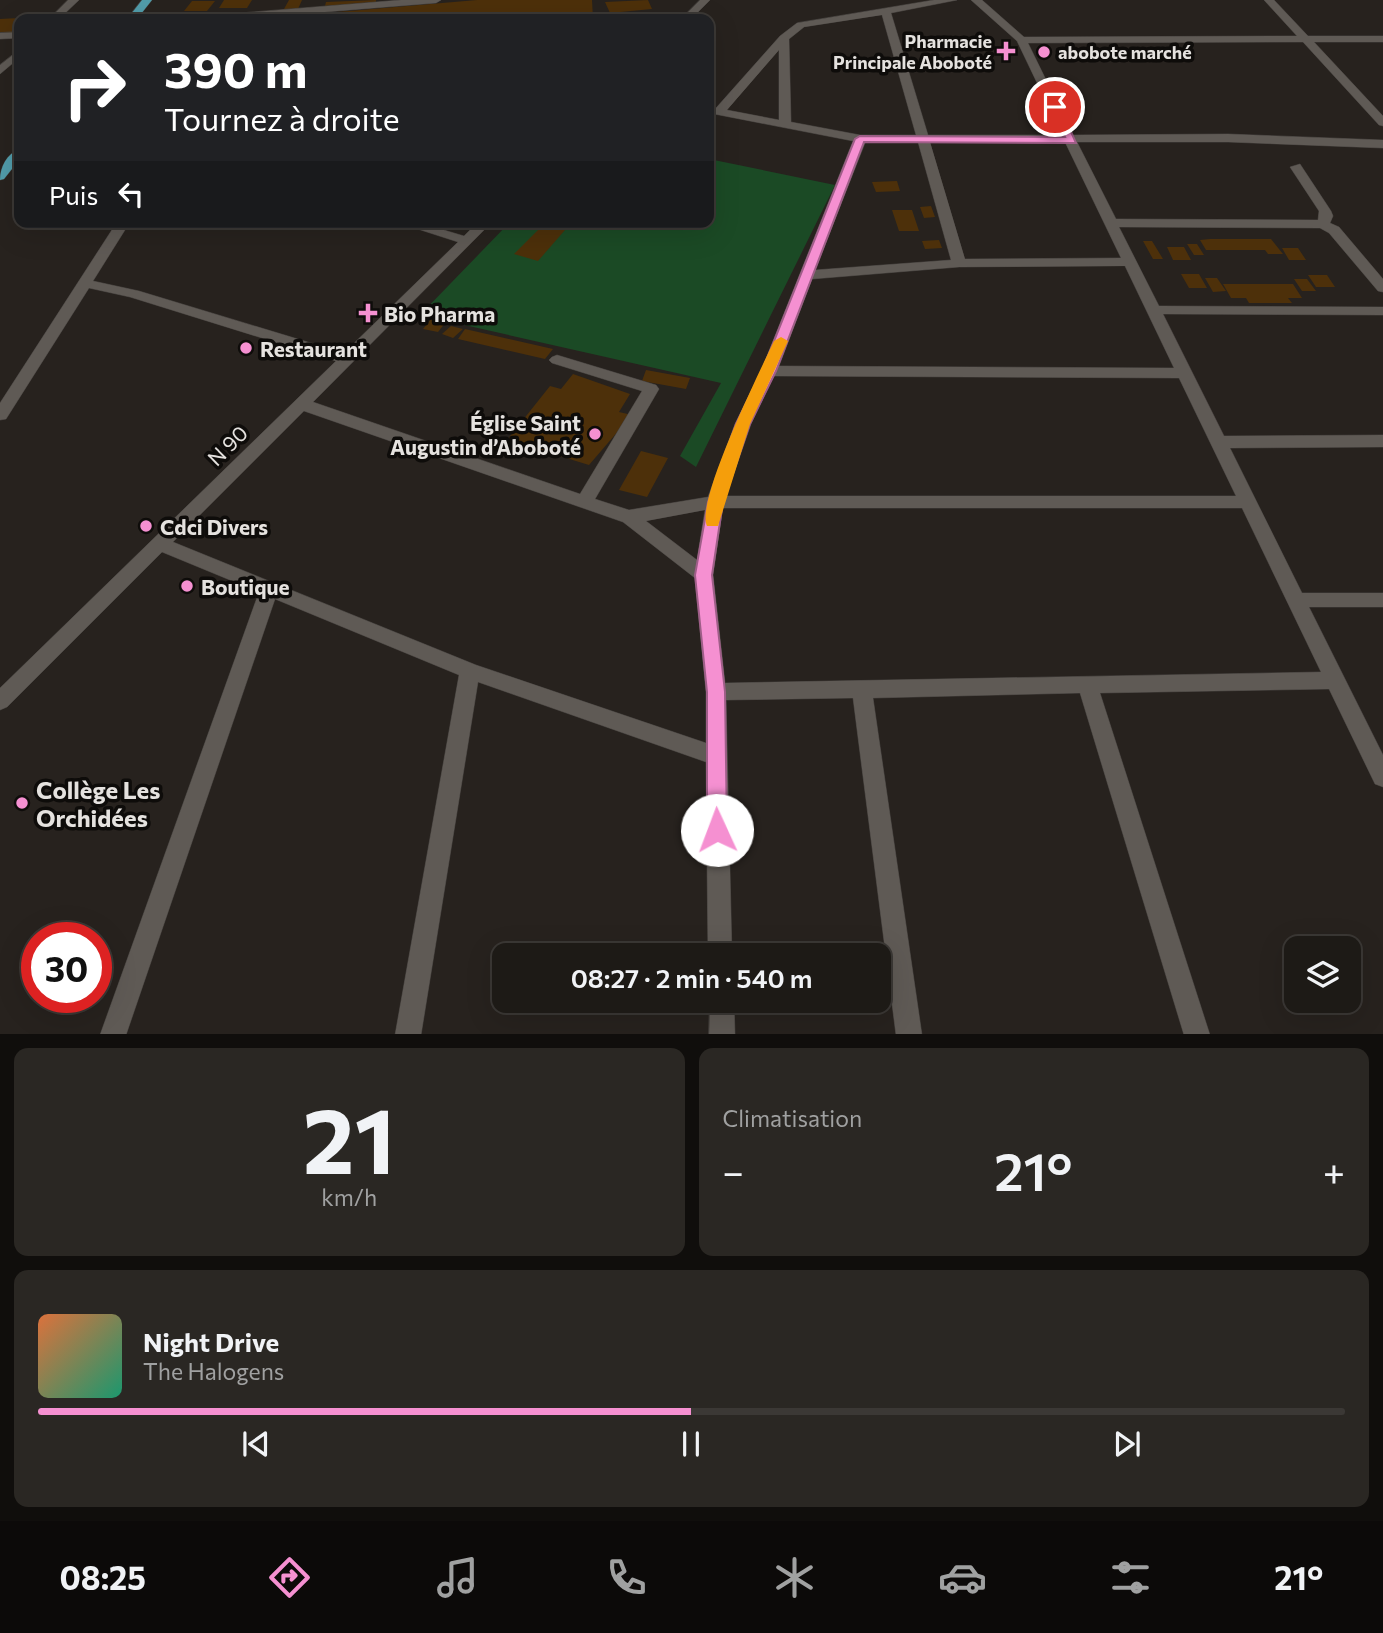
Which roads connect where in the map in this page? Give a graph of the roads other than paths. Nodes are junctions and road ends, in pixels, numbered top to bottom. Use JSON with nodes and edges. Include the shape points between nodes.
{"nodes":[{"id":1,"x":74,"y":0,"type":"edge"},
{"id":2,"x":147,"y":0,"type":"edge"},
{"id":3,"x":436,"y":0,"type":"edge"},
{"id":4,"x":705,"y":0,"type":"edge"},
{"id":5,"x":952,"y":0,"type":"edge"},
{"id":6,"x":976,"y":0,"type":"edge"},
{"id":7,"x":1269,"y":0,"type":"edge"},
{"id":8,"x":886,"y":11,"type":"junction"},
{"id":9,"x":59,"y":14,"type":"edge"},
{"id":10,"x":136,"y":14,"type":"edge"},
{"id":11,"x":277,"y":14,"type":"edge"},
{"id":12,"x":691,"y":14,"type":"edge"},
{"id":13,"x":784,"y":38,"type":"junction"},
{"id":14,"x":1304,"y":39,"type":"junction"},
{"id":15,"x":1383,"y":39,"type":"edge"},
{"id":16,"x":1021,"y":40,"type":"junction"},
{"id":17,"x":14,"y":58,"type":"edge"},
{"id":18,"x":0,"y":71,"type":"edge"},
{"id":19,"x":714,"y":111,"type":"edge"},
{"id":20,"x":1383,"y":123,"type":"edge"},
{"id":21,"x":785,"y":124,"type":"junction"},
{"id":22,"x":860,"y":139,"type":"junction"},
{"id":23,"x":925,"y":141,"type":"junction"},
{"id":24,"x":1072,"y":141,"type":"junction"},
{"id":25,"x":1383,"y":144,"type":"edge"},
{"id":26,"x":14,"y":159,"type":"edge"},
{"id":27,"x":1296,"y":167,"type":"dead end"},
{"id":28,"x":0,"y":176,"type":"edge"},
{"id":29,"x":1112,"y":223,"type":"junction"},
{"id":30,"x":1323,"y":224,"type":"junction"},
{"id":31,"x":120,"y":228,"type":"edge"},
{"id":32,"x":422,"y":228,"type":"edge"},
{"id":33,"x":480,"y":228,"type":"edge"},
{"id":34,"x":467,"y":242,"type":"junction"},
{"id":35,"x":1131,"y":262,"type":"junction"},
{"id":36,"x":959,"y":263,"type":"junction"},
{"id":37,"x":807,"y":275,"type":"junction"},
{"id":38,"x":85,"y":283,"type":"junction"},
{"id":39,"x":1383,"y":288,"type":"edge"},
{"id":40,"x":1154,"y":310,"type":"junction"},
{"id":41,"x":1383,"y":311,"type":"edge"},
{"id":42,"x":348,"y":359,"type":"junction"},
{"id":43,"x":557,"y":360,"type":"dead end"},
{"id":44,"x":769,"y":371,"type":"junction"},
{"id":45,"x":1185,"y":373,"type":"junction"},
{"id":46,"x":301,"y":404,"type":"junction"},
{"id":47,"x":0,"y":415,"type":"edge"},
{"id":48,"x":1383,"y":441,"type":"edge"},
{"id":49,"x":1221,"y":442,"type":"junction"},
{"id":50,"x":584,"y":502,"type":"junction"},
{"id":51,"x":715,"y":502,"type":"junction"},
{"id":52,"x":1250,"y":502,"type":"junction"},
{"id":53,"x":629,"y":517,"type":"junction"},
{"id":54,"x":160,"y":544,"type":"junction"},
{"id":55,"x":704,"y":575,"type":"junction"},
{"id":56,"x":269,"y":589,"type":"junction"},
{"id":57,"x":1295,"y":600,"type":"junction"},
{"id":58,"x":1383,"y":600,"type":"edge"},
{"id":59,"x":470,"y":671,"type":"junction"},
{"id":60,"x":1334,"y":680,"type":"junction"},
{"id":61,"x":1087,"y":684,"type":"junction"},
{"id":62,"x":862,"y":689,"type":"junction"},
{"id":63,"x":716,"y":692,"type":"junction"},
{"id":64,"x":0,"y":701,"type":"edge"},
{"id":65,"x":715,"y":755,"type":"junction"},
{"id":66,"x":1383,"y":778,"type":"edge"},
{"id":67,"x":720,"y":943,"type":"edge"},
{"id":68,"x":722,"y":1013,"type":"edge"},
{"id":69,"x":113,"y":1034,"type":"edge"},
{"id":70,"x":408,"y":1034,"type":"edge"},
{"id":71,"x":723,"y":1034,"type":"edge"},
{"id":72,"x":909,"y":1034,"type":"edge"},
{"id":73,"x":1197,"y":1034,"type":"edge"}],
"edges":[{"from":1,"to":9,"type":"street"},
{"from":2,"to":10,"type":"main road"},
{"from":3,"to":11,"type":"street"},
{"from":4,"to":12,"type":"street"},
{"from":5,"to":8,"type":"street"},
{"from":6,"to":16,"type":"street"},
{"from":7,"to":14,"type":"street"},
{"from":8,"to":13,"type":"street","via":[[801,25]]},
{"from":8,"to":23,"type":"street"},
{"from":13,"to":19,"type":"street"},
{"from":13,"to":21,"type":"street"},
{"from":14,"to":15,"type":"street"},
{"from":14,"to":16,"type":"street"},
{"from":14,"to":20,"type":"street"},
{"from":16,"to":24,"type":"street"},
{"from":17,"to":18,"type":"street"},
{"from":19,"to":21,"type":"street"},
{"from":21,"to":22,"type":"street"},
{"from":22,"to":23,"type":"street"},
{"from":22,"to":37,"type":"street"},
{"from":23,"to":24,"type":"street"},
{"from":23,"to":36,"type":"street"},
{"from":24,"to":25,"type":"street","via":[[1228,138]]},
{"from":24,"to":29,"type":"street"},
{"from":26,"to":28,"type":"main road"},
{"from":27,"to":30,"type":"street","via":[[1325,211]]},
{"from":29,"to":30,"type":"street"},
{"from":29,"to":35,"type":"street"},
{"from":30,"to":39,"type":"street","via":[[1334,230]]},
{"from":31,"to":38,"type":"street"},
{"from":32,"to":34,"type":"street"},
{"from":33,"to":34,"type":"street","name":"N 90"},
{"from":34,"to":42,"type":"street","name":"N 90"},
{"from":35,"to":36,"type":"street"},
{"from":35,"to":40,"type":"street"},
{"from":36,"to":37,"type":"street"},
{"from":37,"to":44,"type":"street"},
{"from":38,"to":42,"type":"street"},
{"from":38,"to":47,"type":"street"},
{"from":40,"to":41,"type":"street"},
{"from":40,"to":45,"type":"street"},
{"from":42,"to":46,"type":"street","name":"N 90"},
{"from":43,"to":50,"type":"street","via":[[651,389]]},
{"from":44,"to":45,"type":"street"},
{"from":44,"to":51,"type":"street","via":[[743,424]]},
{"from":45,"to":49,"type":"street"},
{"from":46,"to":50,"type":"street"},
{"from":46,"to":54,"type":"street","name":"N 90"},
{"from":48,"to":49,"type":"street"},
{"from":49,"to":52,"type":"street"},
{"from":50,"to":53,"type":"street"},
{"from":51,"to":52,"type":"street"},
{"from":51,"to":53,"type":"street"},
{"from":51,"to":55,"type":"street"},
{"from":52,"to":57,"type":"street"},
{"from":53,"to":55,"type":"street"},
{"from":54,"to":56,"type":"street"},
{"from":54,"to":64,"type":"street","name":"N 90"},
{"from":55,"to":63,"type":"street"},
{"from":56,"to":59,"type":"street"},
{"from":56,"to":69,"type":"street"},
{"from":57,"to":58,"type":"street"},
{"from":57,"to":60,"type":"street"},
{"from":59,"to":65,"type":"street"},
{"from":59,"to":70,"type":"street"},
{"from":60,"to":61,"type":"street"},
{"from":60,"to":66,"type":"street"},
{"from":61,"to":62,"type":"street"},
{"from":61,"to":73,"type":"street"},
{"from":62,"to":63,"type":"street"},
{"from":62,"to":72,"type":"street"},
{"from":63,"to":65,"type":"street"},
{"from":65,"to":67,"type":"street"},
{"from":68,"to":71,"type":"street"}]}
